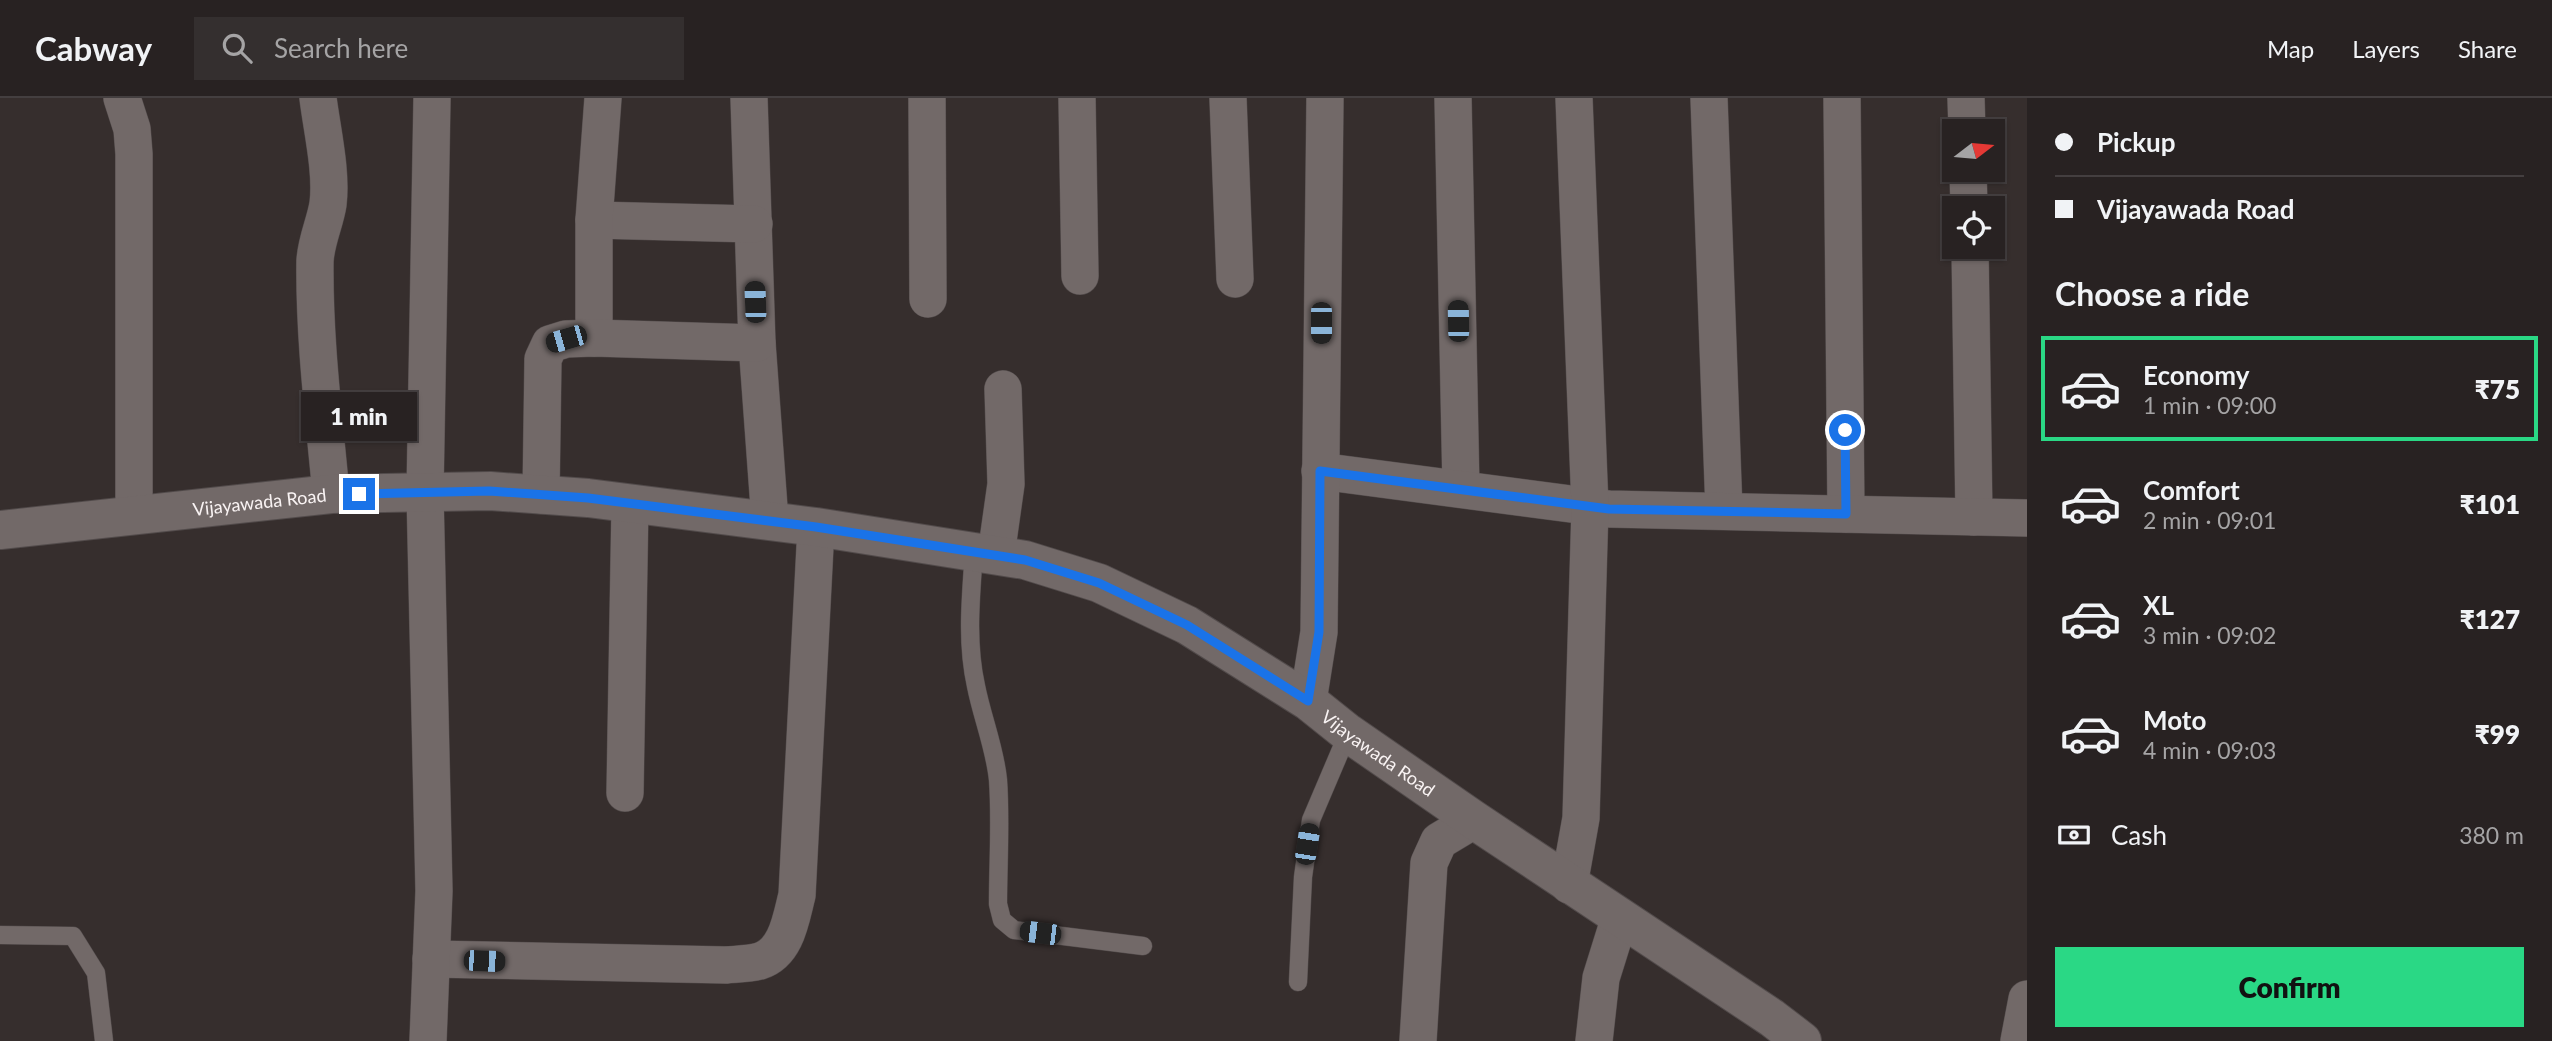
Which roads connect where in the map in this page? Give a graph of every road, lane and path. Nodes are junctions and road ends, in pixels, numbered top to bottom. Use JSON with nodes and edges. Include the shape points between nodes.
{"nodes":[{"id":1,"x":318,"y":98,"type":"edge"},
{"id":2,"x":432,"y":98,"type":"edge"},
{"id":3,"x":603,"y":98,"type":"edge"},
{"id":4,"x":749,"y":98,"type":"edge"},
{"id":5,"x":927,"y":98,"type":"edge"},
{"id":6,"x":1077,"y":98,"type":"edge"},
{"id":7,"x":1228,"y":98,"type":"edge"},
{"id":8,"x":1325,"y":98,"type":"edge"},
{"id":9,"x":1453,"y":98,"type":"edge"},
{"id":10,"x":1574,"y":98,"type":"edge"},
{"id":11,"x":1709,"y":98,"type":"edge"},
{"id":12,"x":1842,"y":98,"type":"edge"},
{"id":13,"x":1966,"y":98,"type":"edge"},
{"id":14,"x":128,"y":108,"type":"edge"},
{"id":15,"x":1967,"y":119,"type":"edge"},
{"id":16,"x":594,"y":220,"type":"junction"},
{"id":17,"x":754,"y":224,"type":"junction"},
{"id":18,"x":1970,"y":259,"type":"edge"},
{"id":19,"x":1080,"y":276,"type":"dead end"},
{"id":20,"x":1235,"y":279,"type":"dead end"},
{"id":21,"x":928,"y":299,"type":"dead end"},
{"id":22,"x":594,"y":338,"type":"junction"},
{"id":23,"x":757,"y":343,"type":"junction"},
{"id":24,"x":1003,"y":389,"type":"dead end"},
{"id":25,"x":1320,"y":471,"type":"junction"},
{"id":26,"x":1461,"y":489,"type":"junction"},
{"id":27,"x":425,"y":493,"type":"junction"},
{"id":28,"x":331,"y":494,"type":"junction"},
{"id":29,"x":541,"y":495,"type":"junction"},
{"id":30,"x":630,"y":504,"type":"junction"},
{"id":31,"x":1590,"y":507,"type":"junction"},
{"id":32,"x":1724,"y":511,"type":"junction"},
{"id":33,"x":134,"y":514,"type":"junction"},
{"id":34,"x":1846,"y":514,"type":"junction"},
{"id":35,"x":1974,"y":517,"type":"junction"},
{"id":36,"x":2027,"y":518,"type":"edge"},
{"id":37,"x":770,"y":521,"type":"junction"},
{"id":38,"x":816,"y":527,"type":"junction"},
{"id":39,"x":0,"y":530,"type":"edge"},
{"id":40,"x":985,"y":553,"type":"junction"},
{"id":41,"x":1308,"y":701,"type":"junction"},
{"id":42,"x":1348,"y":733,"type":"junction"},
{"id":43,"x":625,"y":793,"type":"dead end"},
{"id":44,"x":1474,"y":820,"type":"junction"},
{"id":45,"x":1569,"y":885,"type":"junction"},
{"id":46,"x":1620,"y":917,"type":"junction"},
{"id":47,"x":0,"y":935,"type":"edge"},
{"id":48,"x":1143,"y":946,"type":"dead end"},
{"id":49,"x":431,"y":959,"type":"junction"},
{"id":50,"x":1298,"y":982,"type":"dead end"},
{"id":51,"x":2027,"y":999,"type":"edge"},
{"id":52,"x":104,"y":1041,"type":"edge"},
{"id":53,"x":428,"y":1041,"type":"edge"},
{"id":54,"x":1418,"y":1041,"type":"edge"},
{"id":55,"x":1594,"y":1041,"type":"edge"},
{"id":56,"x":1802,"y":1041,"type":"edge"},
{"id":57,"x":2019,"y":1041,"type":"edge"}],
"edges":[{"from":1,"to":28,"type":"street","via":[[329,188],[315,257],[316,326]]},
{"from":2,"to":27,"type":"street"},
{"from":3,"to":16,"type":"street"},
{"from":4,"to":17,"type":"street"},
{"from":5,"to":21,"type":"street"},
{"from":6,"to":19,"type":"street"},
{"from":7,"to":20,"type":"street"},
{"from":8,"to":25,"type":"street"},
{"from":9,"to":26,"type":"street"},
{"from":10,"to":31,"type":"street"},
{"from":11,"to":32,"type":"street"},
{"from":12,"to":34,"type":"street"},
{"from":13,"to":15,"type":"street"},
{"from":14,"to":33,"type":"street","via":[[134,154]]},
{"from":16,"to":17,"type":"street"},
{"from":16,"to":22,"type":"street"},
{"from":17,"to":23,"type":"street"},
{"from":18,"to":35,"type":"street"},
{"from":22,"to":23,"type":"street"},
{"from":22,"to":29,"type":"street","via":[[550,344],[543,359]]},
{"from":23,"to":37,"type":"street"},
{"from":24,"to":40,"type":"street","via":[[1006,484]]},
{"from":25,"to":26,"type":"street"},
{"from":25,"to":41,"type":"street","via":[[1319,632]]},
{"from":26,"to":31,"type":"street"},
{"from":27,"to":28,"type":"main road","name":"Vijayawada Road"},
{"from":27,"to":29,"type":"main road","name":"Vijayawada Road"},
{"from":27,"to":49,"type":"street","via":[[434,891]]},
{"from":28,"to":33,"type":"main road","name":"Vijayawada Road"},
{"from":29,"to":30,"type":"main road","name":"Vijayawada Road"},
{"from":30,"to":37,"type":"main road","name":"Vijayawada Road"},
{"from":30,"to":43,"type":"street"},
{"from":31,"to":32,"type":"street"},
{"from":31,"to":45,"type":"street","via":[[1581,818]]},
{"from":32,"to":34,"type":"street"},
{"from":33,"to":39,"type":"main road","name":"Vijayawada Road"},
{"from":34,"to":35,"type":"street"},
{"from":35,"to":36,"type":"street"},
{"from":37,"to":38,"type":"main road","name":"Vijayawada Road"},
{"from":38,"to":40,"type":"main road","name":"Vijayawada Road"},
{"from":38,"to":49,"type":"street","via":[[797,895],[780,948],[761,961],[726,965]]},
{"from":40,"to":41,"type":"main road","name":"Vijayawada Road","via":[[1099,583],[1187,625]]},
{"from":40,"to":48,"type":"lane","via":[[970,621],[971,653],[998,780],[998,904],[1002,920],[1014,930]]},
{"from":41,"to":42,"type":"main road","name":"Vijayawada Road"},
{"from":42,"to":44,"type":"main road","name":"Vijayawada Road"},
{"from":42,"to":50,"type":"lane","via":[[1311,820]]},
{"from":44,"to":45,"type":"main road","name":"Vijayawada Road"},
{"from":44,"to":54,"type":"street","via":[[1439,841],[1429,863]]},
{"from":45,"to":46,"type":"main road","name":"Vijayawada Road"},
{"from":46,"to":55,"type":"street","via":[[1601,978]]},
{"from":46,"to":56,"type":"main road","name":"Vijayawada Road"},
{"from":47,"to":52,"type":"lane","via":[[73,936],[96,973]]},
{"from":49,"to":53,"type":"street"},
{"from":51,"to":57,"type":"street"}]}
